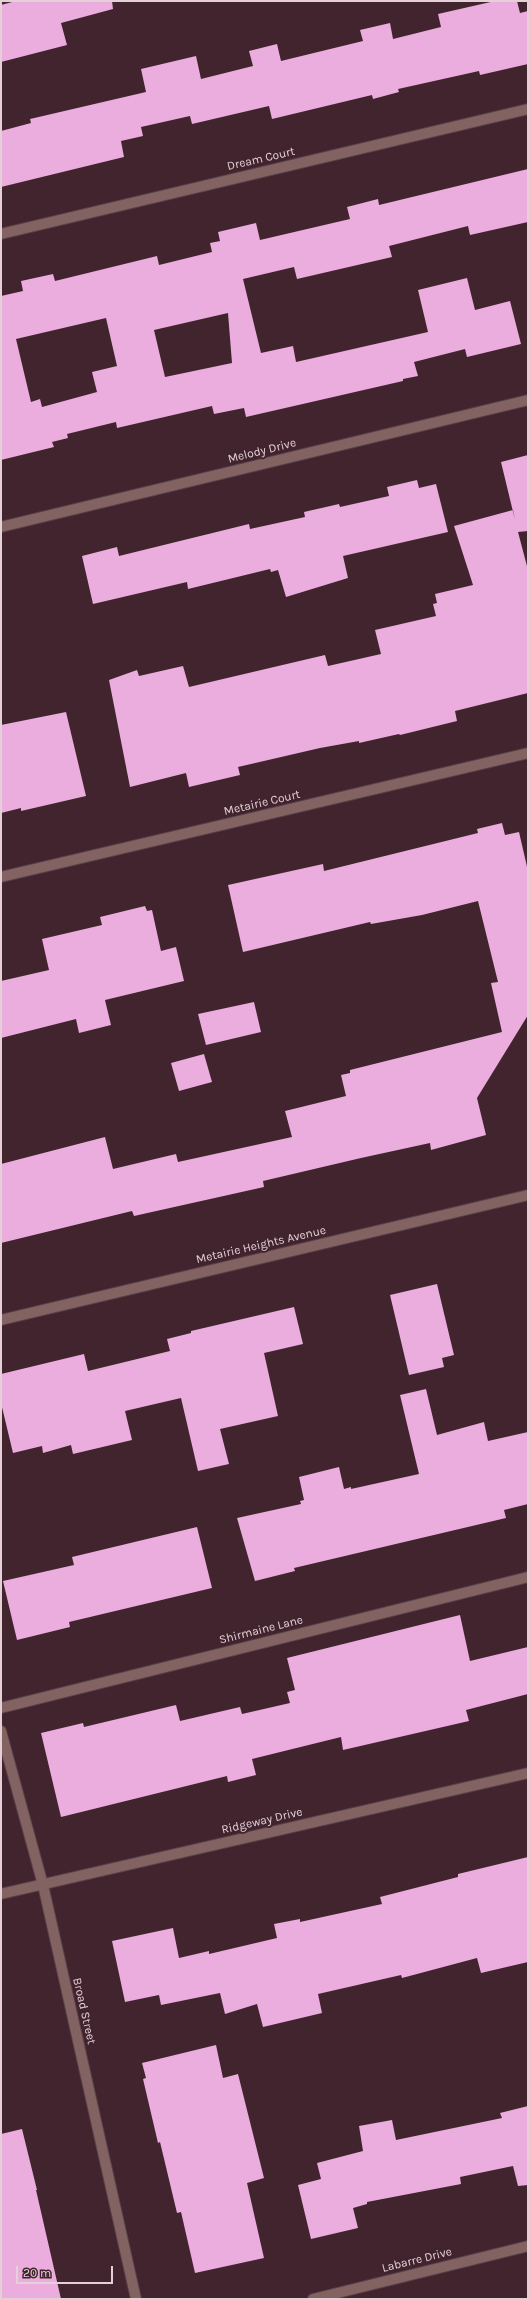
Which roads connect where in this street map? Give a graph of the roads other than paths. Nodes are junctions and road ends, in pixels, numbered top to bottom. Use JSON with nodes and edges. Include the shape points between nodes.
{"nodes":[{"id":1,"x":528,"y":108,"type":"edge"},
{"id":2,"x":1,"y":234,"type":"edge"},
{"id":3,"x":528,"y":400,"type":"edge"},
{"id":4,"x":1,"y":526,"type":"edge"},
{"id":5,"x":528,"y":753,"type":"edge"},
{"id":6,"x":1,"y":877,"type":"edge"},
{"id":7,"x":528,"y":1195,"type":"edge"},
{"id":8,"x":1,"y":1320,"type":"edge"},
{"id":9,"x":528,"y":1577,"type":"edge"},
{"id":10,"x":1,"y":1708,"type":"edge"},
{"id":11,"x":1,"y":1731,"type":"edge"},
{"id":12,"x":528,"y":1773,"type":"edge"},
{"id":13,"x":43,"y":1885,"type":"junction"},
{"id":14,"x":1,"y":1894,"type":"edge"},
{"id":15,"x":528,"y":2246,"type":"edge"},
{"id":16,"x":136,"y":2299,"type":"edge"},
{"id":17,"x":313,"y":2299,"type":"edge"}],
"edges":[{"from":1,"to":2,"type":"street","name":"Dream Court"},
{"from":3,"to":4,"type":"street","name":"Melody Drive"},
{"from":5,"to":6,"type":"street","name":"Metairie Court"},
{"from":7,"to":8,"type":"street","name":"Metairie Heights Avenue"},
{"from":9,"to":10,"type":"street","name":"Shirmaine Lane"},
{"from":11,"to":13,"type":"street","name":"Broad Street"},
{"from":12,"to":13,"type":"street","name":"Ridgeway Drive"},
{"from":13,"to":14,"type":"street","name":"Ridgeway Drive"},
{"from":13,"to":16,"type":"street","name":"Broad Street"},
{"from":15,"to":17,"type":"street","name":"Labarre Drive"}]}
